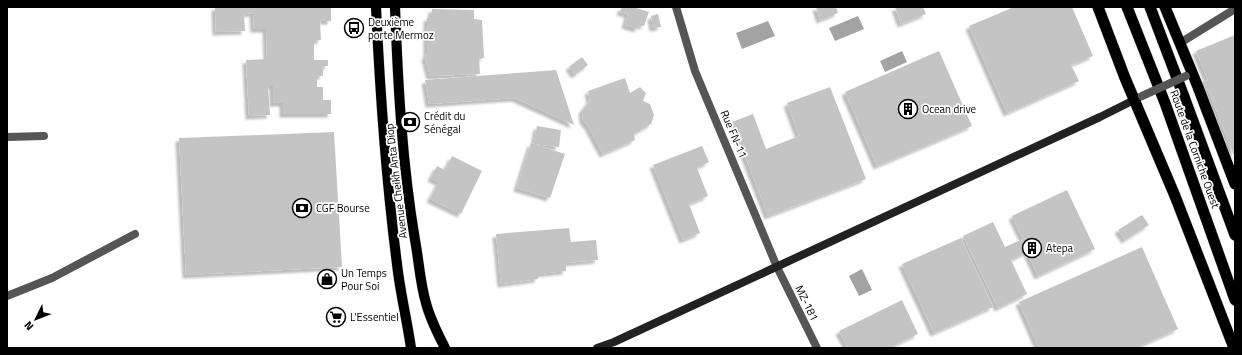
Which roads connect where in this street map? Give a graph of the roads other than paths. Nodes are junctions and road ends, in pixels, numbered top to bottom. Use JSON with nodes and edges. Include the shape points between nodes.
{"nodes":[{"id":1,"x":376,"y":7,"type":"edge"},
{"id":2,"x":395,"y":7,"type":"edge"},
{"id":3,"x":676,"y":7,"type":"edge"},
{"id":4,"x":1098,"y":7,"type":"edge"},
{"id":5,"x":1127,"y":7,"type":"edge"},
{"id":6,"x":1150,"y":7,"type":"edge"},
{"id":7,"x":1165,"y":7,"type":"edge"},
{"id":8,"x":1235,"y":9,"type":"edge"},
{"id":9,"x":1180,"y":43,"type":"junction"},
{"id":10,"x":1186,"y":76,"type":"dead end"},
{"id":11,"x":1138,"y":98,"type":"junction"},
{"id":12,"x":44,"y":136,"type":"dead end"},
{"id":13,"x":7,"y":138,"type":"edge"},
{"id":14,"x":1235,"y":184,"type":"edge"},
{"id":15,"x":136,"y":234,"type":"dead end"},
{"id":16,"x":1235,"y":235,"type":"edge"},
{"id":17,"x":778,"y":267,"type":"junction"},
{"id":18,"x":7,"y":296,"type":"edge"},
{"id":19,"x":1235,"y":300,"type":"edge"},
{"id":20,"x":614,"y":342,"type":"junction"},
{"id":21,"x":411,"y":348,"type":"edge"},
{"id":22,"x":445,"y":348,"type":"edge"},
{"id":23,"x":597,"y":348,"type":"edge"},
{"id":24,"x":605,"y":348,"type":"edge"},
{"id":25,"x":817,"y":348,"type":"edge"},
{"id":26,"x":1234,"y":348,"type":"edge"}],
"edges":[{"from":1,"to":21,"type":"main road","name":"Avenue Cheikh Anta Diop","via":[[387,180],[397,266]]},
{"from":2,"to":22,"type":"main road","name":"Avenue Cheikh Anta Diop","via":[[398,84],[410,214],[426,304]]},
{"from":3,"to":17,"type":"street","name":"Rue FN-11","via":[[695,71]]},
{"from":4,"to":11,"type":"highway"},
{"from":5,"to":19,"type":"highway","name":"Route de la Corniche Ouest","via":[[1165,104]]},
{"from":6,"to":16,"type":"highway","name":"Route de la Corniche Ouest"},
{"from":7,"to":9,"type":"highway"},
{"from":8,"to":9,"type":"street"},
{"from":9,"to":14,"type":"highway"},
{"from":10,"to":11,"type":"street","bridge":true},
{"from":11,"to":17,"type":"main road"},
{"from":11,"to":26,"type":"highway"},
{"from":12,"to":13,"type":"street"},
{"from":15,"to":18,"type":"street","via":[[52,278]]},
{"from":17,"to":20,"type":"main road"},
{"from":17,"to":25,"type":"street","name":"MZ-181"},
{"from":20,"to":23,"type":"main road"},
{"from":20,"to":24,"type":"main road"}]}
